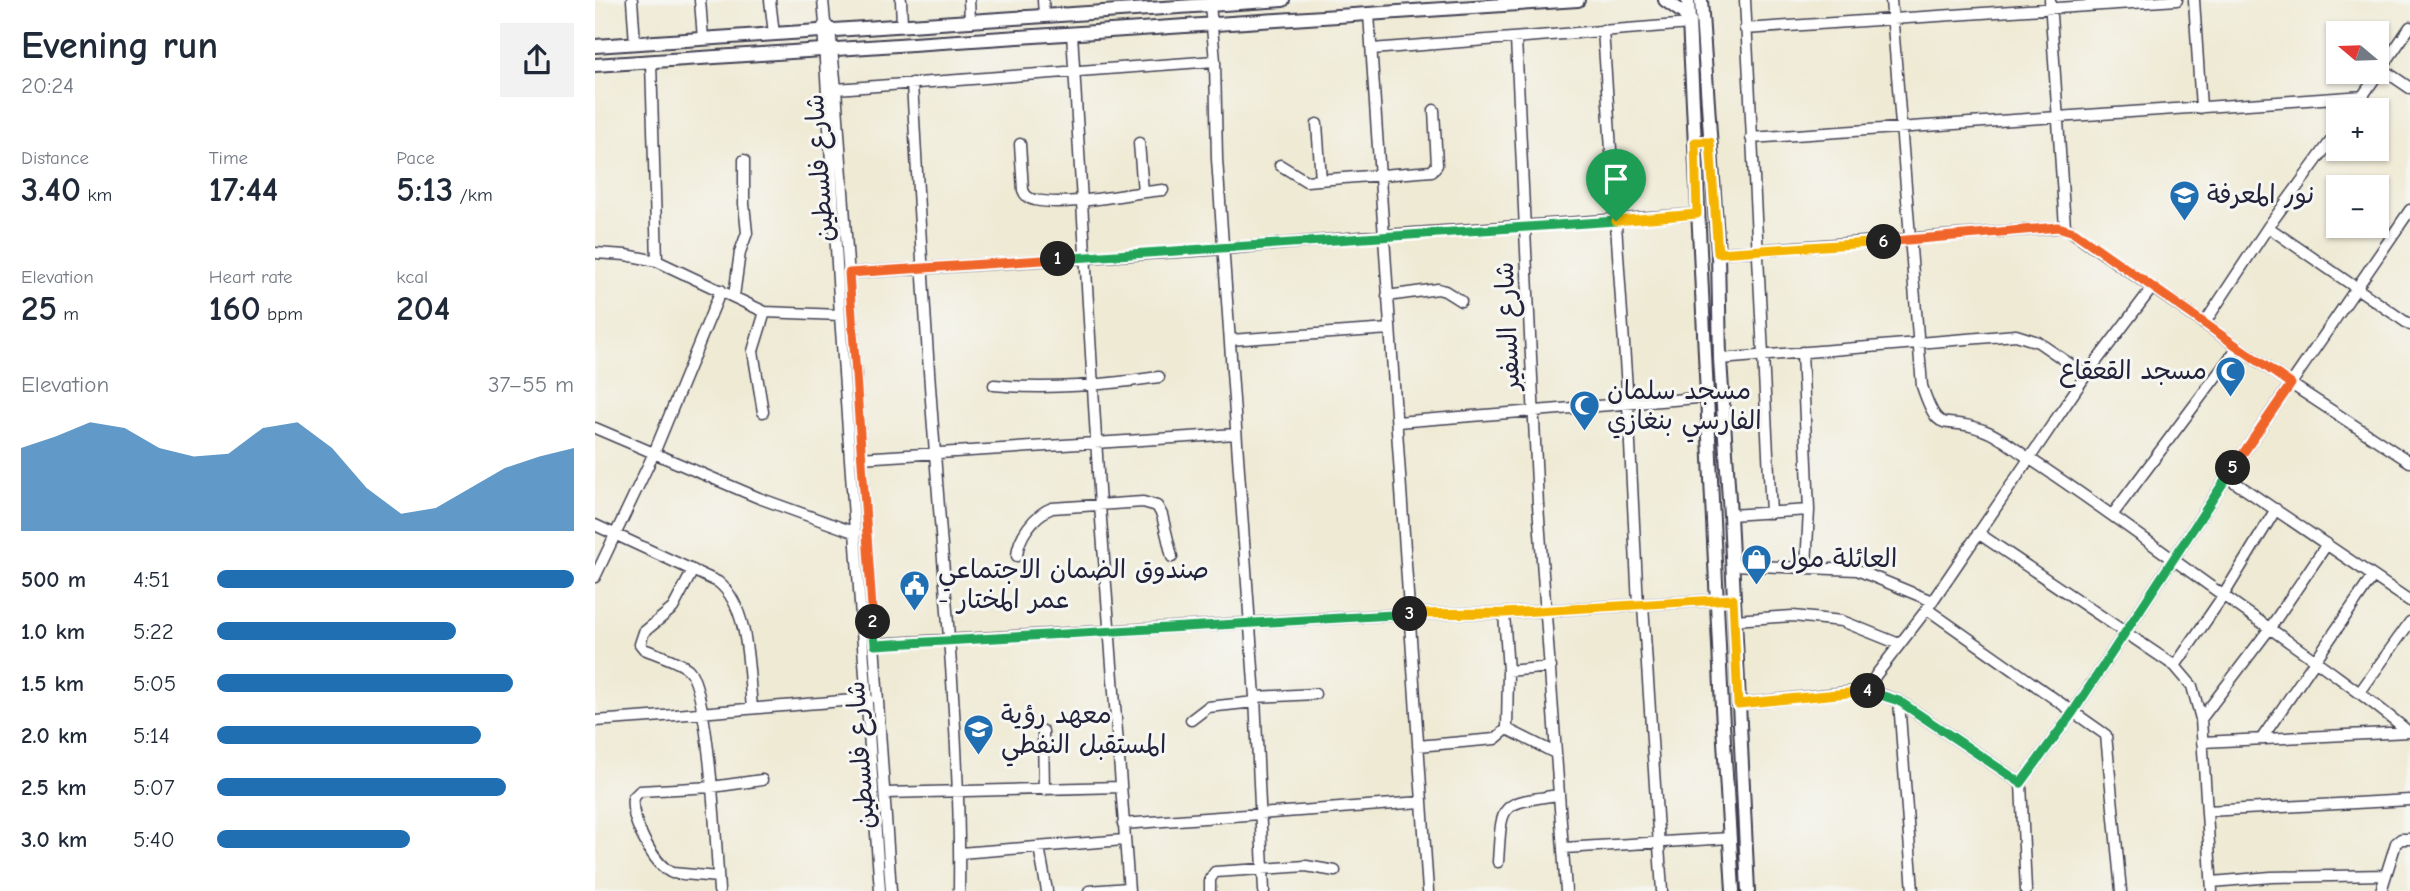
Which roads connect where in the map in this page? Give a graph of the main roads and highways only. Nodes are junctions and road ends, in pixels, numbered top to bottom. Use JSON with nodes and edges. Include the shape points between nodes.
{"nodes":[{"id":1,"x":1283,"y":0,"type":"edge"},
{"id":2,"x":1578,"y":0,"type":"edge"},
{"id":3,"x":1665,"y":0,"type":"edge"},
{"id":4,"x":1688,"y":0,"type":"edge"},
{"id":5,"x":1701,"y":0,"type":"edge"},
{"id":6,"x":1713,"y":0,"type":"edge"},
{"id":7,"x":1251,"y":1,"type":"edge"},
{"id":8,"x":1109,"y":5,"type":"edge"},
{"id":9,"x":1694,"y":20,"type":"junction"},
{"id":10,"x":595,"y":46,"type":"edge"},
{"id":11,"x":595,"y":65,"type":"edge"},
{"id":12,"x":1695,"y":142,"type":"junction"},
{"id":13,"x":1710,"y":142,"type":"junction"},
{"id":14,"x":1728,"y":477,"type":"junction"},
{"id":15,"x":1711,"y":478,"type":"junction"},
{"id":16,"x":1733,"y":891,"type":"edge"},
{"id":17,"x":1748,"y":891,"type":"edge"}],
"edges":[{"from":1,"to":7,"type":"main road"},
{"from":2,"to":11,"type":"main road"},
{"from":3,"to":9,"type":"main road"},
{"from":4,"to":9,"type":"main road"},
{"from":5,"to":9,"type":"main road"},
{"from":6,"to":9,"type":"main road"},
{"from":7,"to":8,"type":"main road"},
{"from":8,"to":10,"type":"main road","via":[[1044,15]]},
{"from":9,"to":12,"type":"main road"},
{"from":9,"to":13,"type":"main road"},
{"from":12,"to":13,"type":"main road"},
{"from":12,"to":15,"type":"main road"},
{"from":13,"to":14,"type":"main road"},
{"from":14,"to":15,"type":"main road"},
{"from":14,"to":17,"type":"main road"},
{"from":15,"to":16,"type":"main road"}]}
